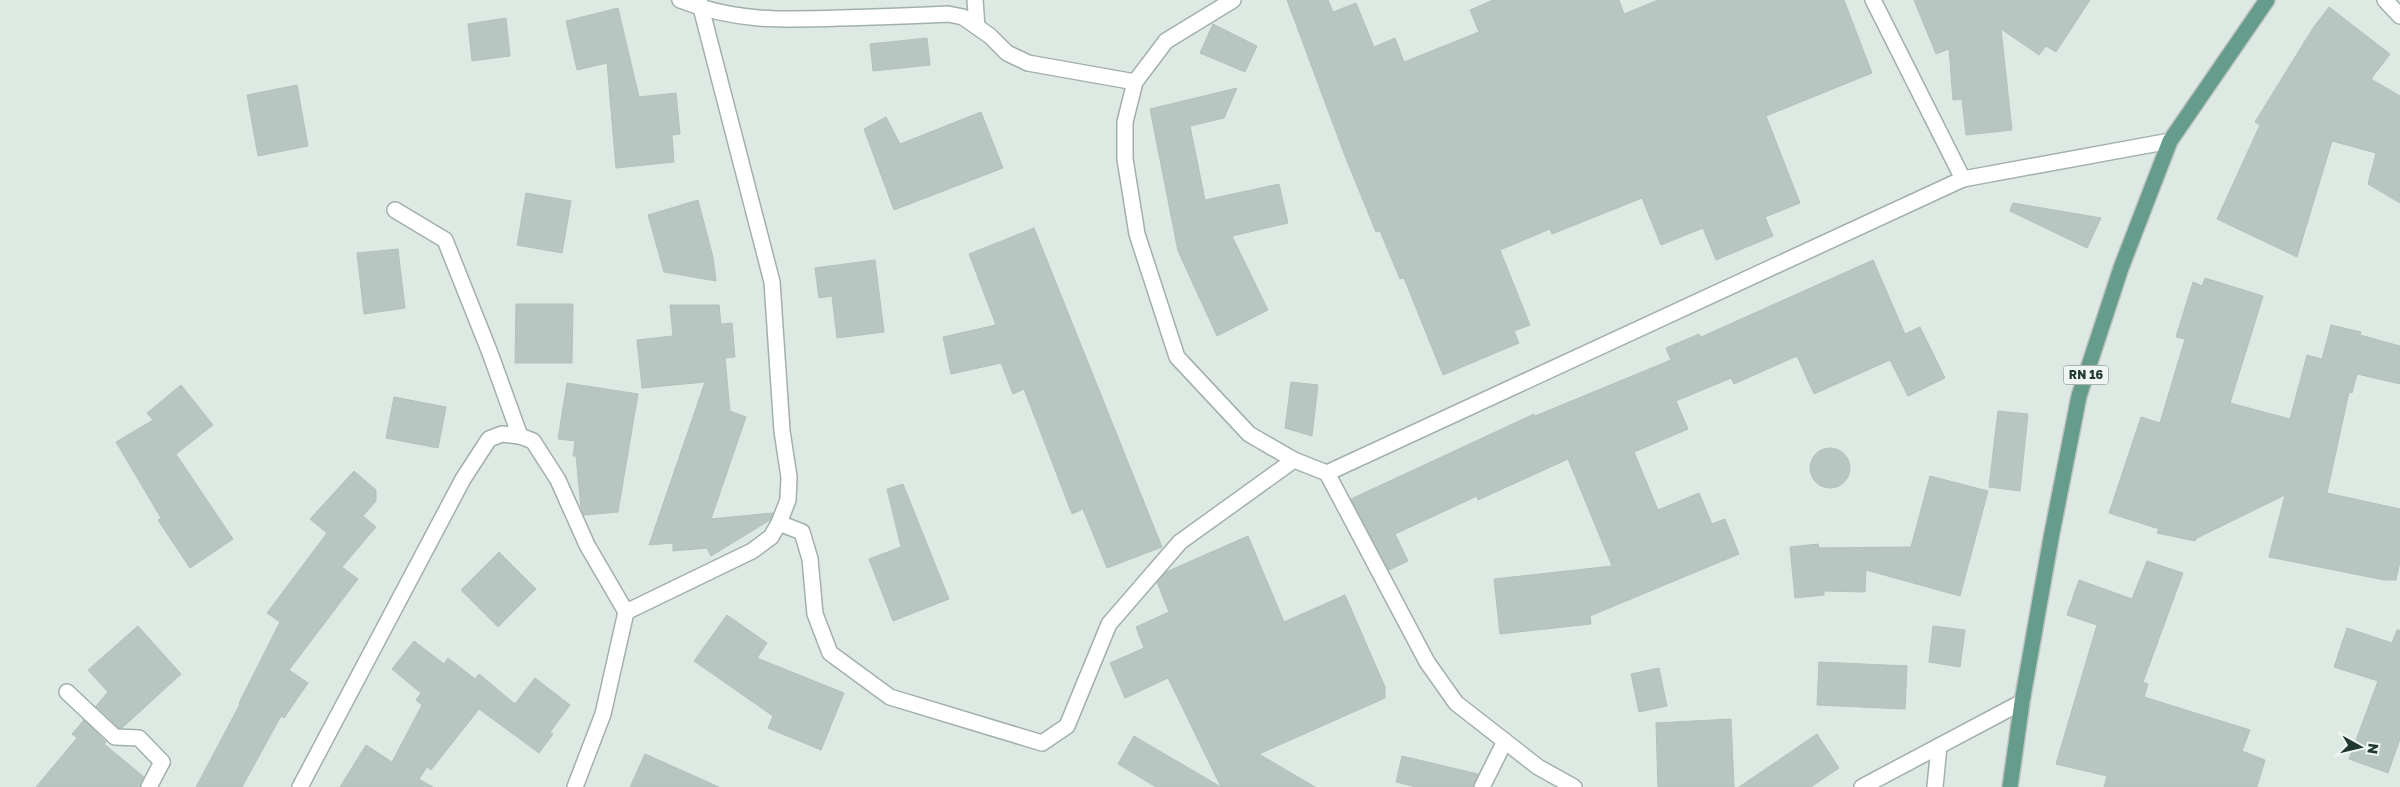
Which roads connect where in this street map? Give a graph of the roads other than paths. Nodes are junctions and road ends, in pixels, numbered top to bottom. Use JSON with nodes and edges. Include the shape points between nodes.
{"nodes":[{"id":1,"x":680,"y":0,"type":"edge"},
{"id":2,"x":975,"y":0,"type":"edge"},
{"id":3,"x":1233,"y":0,"type":"edge"},
{"id":4,"x":1873,"y":0,"type":"edge"},
{"id":5,"x":2267,"y":0,"type":"edge"},
{"id":6,"x":2385,"y":0,"type":"edge"},
{"id":7,"x":701,"y":4,"type":"edge"},
{"id":8,"x":2400,"y":16,"type":"edge"},
{"id":9,"x":977,"y":27,"type":"junction"},
{"id":10,"x":1134,"y":82,"type":"junction"},
{"id":11,"x":2170,"y":141,"type":"junction"},
{"id":12,"x":1963,"y":178,"type":"junction"},
{"id":13,"x":395,"y":210,"type":"dead end"},
{"id":14,"x":520,"y":436,"type":"junction"},
{"id":15,"x":1294,"y":460,"type":"junction"},
{"id":16,"x":1327,"y":473,"type":"junction"},
{"id":17,"x":779,"y":523,"type":"junction"},
{"id":18,"x":626,"y":612,"type":"junction"},
{"id":19,"x":67,"y":692,"type":"dead end"},
{"id":20,"x":2022,"y":702,"type":"junction"},
{"id":21,"x":1505,"y":741,"type":"junction"},
{"id":22,"x":1939,"y":746,"type":"junction"},
{"id":23,"x":149,"y":787,"type":"edge"},
{"id":24,"x":300,"y":787,"type":"edge"},
{"id":25,"x":576,"y":787,"type":"edge"},
{"id":26,"x":1482,"y":787,"type":"edge"},
{"id":27,"x":1574,"y":787,"type":"edge"},
{"id":28,"x":1862,"y":787,"type":"edge"},
{"id":29,"x":1936,"y":787,"type":"edge"},
{"id":30,"x":2010,"y":787,"type":"edge"}],
"edges":[{"from":1,"to":7,"type":"street"},
{"from":2,"to":9,"type":"street"},
{"from":3,"to":10,"type":"street","via":[[1166,41]]},
{"from":4,"to":12,"type":"street"},
{"from":5,"to":11,"type":"main road","name":"RN 16","number":"RN 16"},
{"from":6,"to":8,"type":"street"},
{"from":7,"to":9,"type":"street","via":[[727,15],[769,20],[948,14]]},
{"from":7,"to":17,"type":"street","via":[[772,282],[782,430],[789,477],[788,500]]},
{"from":9,"to":10,"type":"street","via":[[1007,53],[1028,63]]},
{"from":10,"to":15,"type":"street","via":[[1125,122],[1127,168],[1137,234],[1177,357],[1249,434]]},
{"from":11,"to":12,"type":"street"},
{"from":11,"to":20,"type":"main road","name":"RN 16","number":"RN 16","via":[[2121,268],[2079,396]]},
{"from":12,"to":16,"type":"street"},
{"from":13,"to":14,"type":"street","via":[[445,240]]},
{"from":14,"to":18,"type":"street","via":[[534,441],[542,453],[558,480],[587,545]]},
{"from":14,"to":24,"type":"street","via":[[502,434],[489,439],[463,479]]},
{"from":15,"to":16,"type":"street"},
{"from":15,"to":17,"type":"street","via":[[1180,542],[1109,624],[1067,726],[1042,743],[890,697],[830,653],[815,614],[810,559],[802,532]]},
{"from":16,"to":21,"type":"street","via":[[1427,662],[1456,703]]},
{"from":17,"to":18,"type":"street","via":[[771,537],[752,551]]},
{"from":18,"to":25,"type":"street","via":[[603,714]]},
{"from":19,"to":23,"type":"street","via":[[115,737],[139,738],[162,762]]},
{"from":20,"to":22,"type":"street"},
{"from":20,"to":30,"type":"main road","name":"RN 16","number":"RN 16"},
{"from":21,"to":26,"type":"street"},
{"from":21,"to":27,"type":"street","via":[[1538,767]]},
{"from":22,"to":28,"type":"street"},
{"from":22,"to":29,"type":"street"}]}
